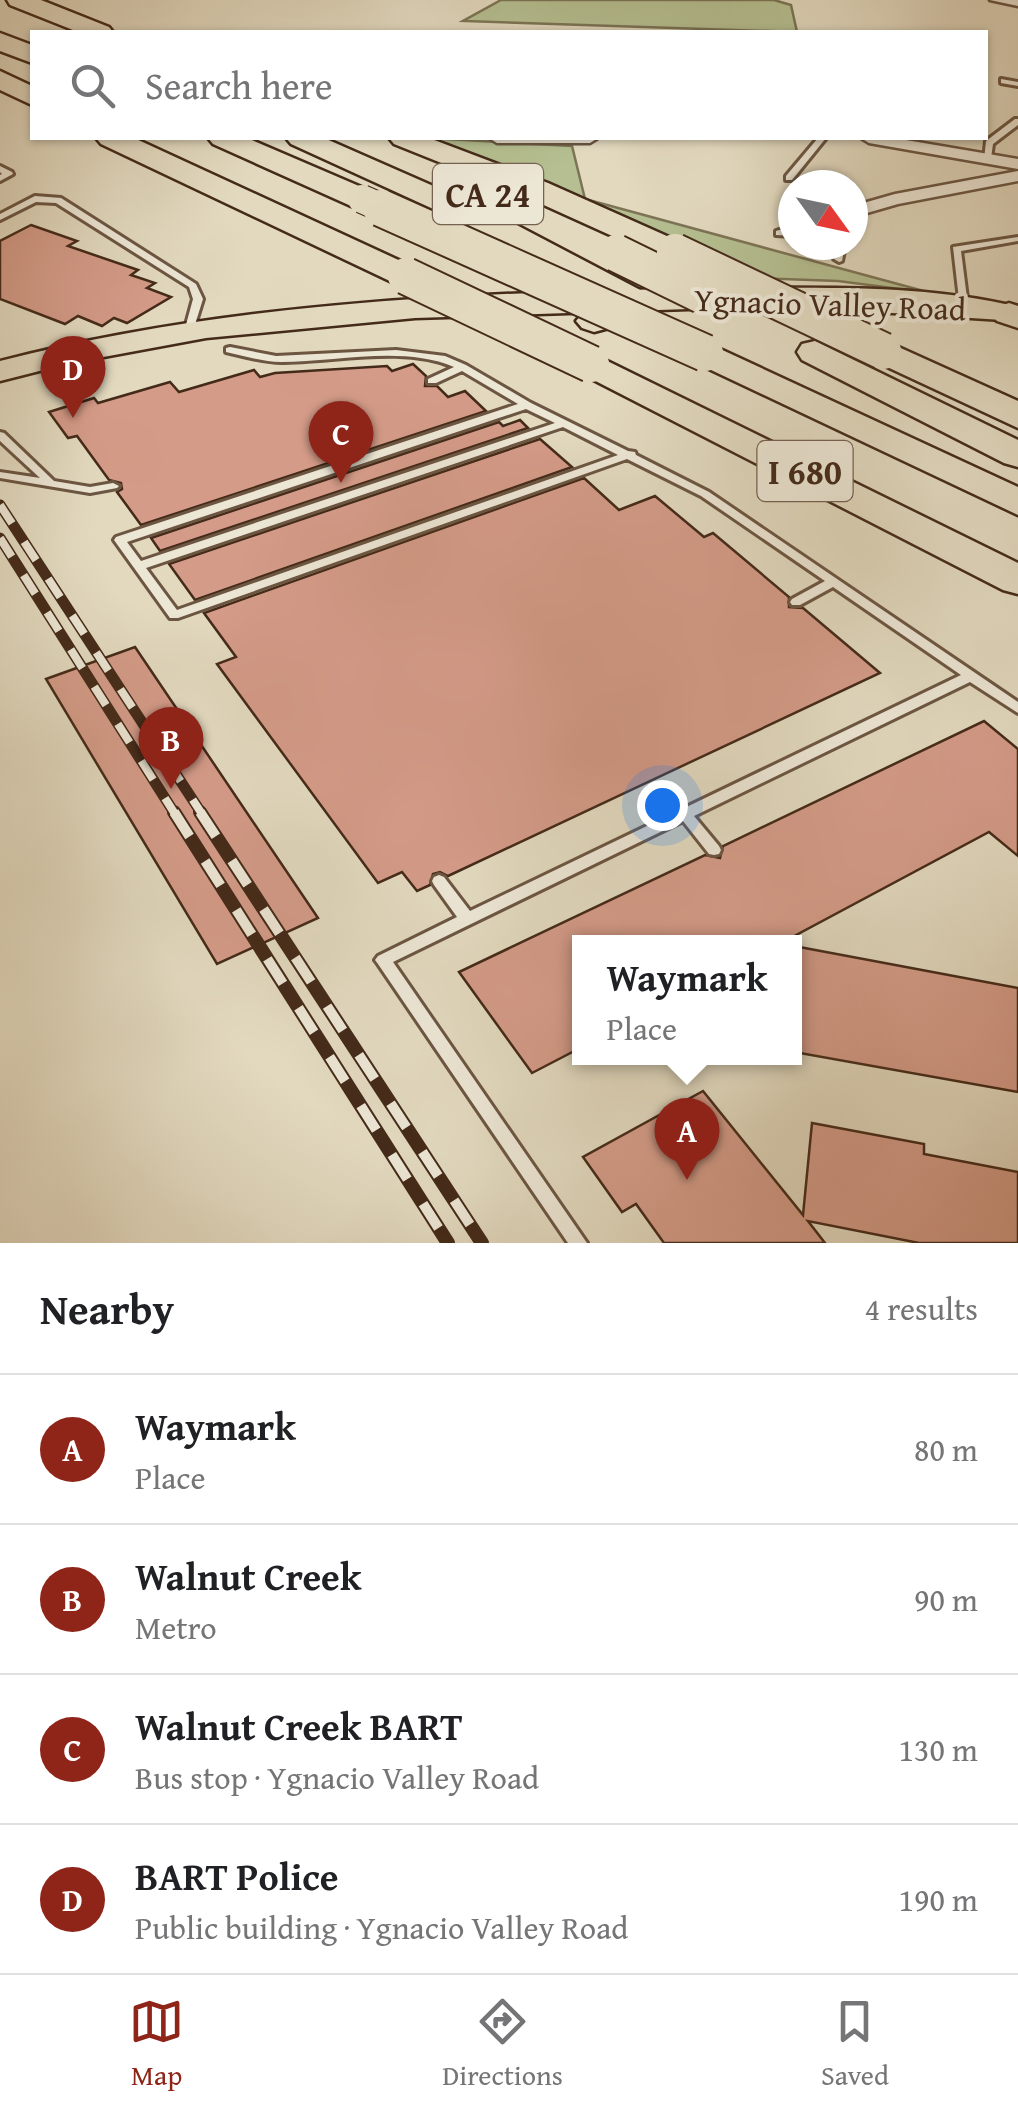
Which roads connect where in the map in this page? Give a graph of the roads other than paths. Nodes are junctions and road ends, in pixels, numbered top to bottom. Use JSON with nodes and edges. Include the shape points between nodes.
{"nodes":[{"id":1,"x":20,"y":0,"type":"edge"},
{"id":2,"x":997,"y":0,"type":"edge"},
{"id":3,"x":1018,"y":2,"type":"edge"},
{"id":4,"x":0,"y":14,"type":"edge"},
{"id":5,"x":43,"y":30,"type":"edge"},
{"id":6,"x":95,"y":30,"type":"edge"},
{"id":7,"x":0,"y":41,"type":"edge"},
{"id":8,"x":30,"y":54,"type":"edge"},
{"id":9,"x":0,"y":79,"type":"edge"},
{"id":10,"x":1004,"y":81,"type":"dead end"},
{"id":11,"x":1018,"y":84,"type":"edge"},
{"id":12,"x":0,"y":90,"type":"edge"},
{"id":13,"x":30,"y":99,"type":"edge"},
{"id":14,"x":30,"y":99,"type":"edge"},
{"id":15,"x":1018,"y":121,"type":"edge"},
{"id":16,"x":115,"y":140,"type":"edge"},
{"id":17,"x":228,"y":140,"type":"edge"},
{"id":18,"x":306,"y":140,"type":"edge"},
{"id":19,"x":363,"y":140,"type":"edge"},
{"id":20,"x":409,"y":140,"type":"edge"},
{"id":21,"x":820,"y":140,"type":"edge"},
{"id":22,"x":881,"y":140,"type":"edge"},
{"id":23,"x":987,"y":158,"type":"junction"},
{"id":24,"x":1018,"y":164,"type":"edge"},
{"id":25,"x":0,"y":169,"type":"edge"},
{"id":26,"x":796,"y":170,"type":"edge"},
{"id":27,"x":1018,"y":176,"type":"edge"},
{"id":28,"x":0,"y":178,"type":"edge"},
{"id":29,"x":868,"y":207,"type":"edge"},
{"id":30,"x":0,"y":217,"type":"edge"},
{"id":31,"x":1017,"y":240,"type":"edge"},
{"id":32,"x":632,"y":299,"type":"junction"},
{"id":33,"x":963,"y":306,"type":"junction"},
{"id":34,"x":1014,"y":315,"type":"edge"},
{"id":35,"x":594,"y":321,"type":"junction"},
{"id":36,"x":189,"y":332,"type":"junction"},
{"id":37,"x":230,"y":350,"type":"junction"},
{"id":38,"x":0,"y":354,"type":"edge"},
{"id":39,"x":59,"y":354,"type":"junction"},
{"id":40,"x":462,"y":366,"type":"junction"},
{"id":41,"x":0,"y":371,"type":"edge"},
{"id":42,"x":432,"y":381,"type":"dead end"},
{"id":43,"x":0,"y":396,"type":"edge"},
{"id":44,"x":528,"y":405,"type":"junction"},
{"id":45,"x":1018,"y":416,"type":"edge"},
{"id":46,"x":564,"y":423,"type":"junction"},
{"id":47,"x":0,"y":435,"type":"edge"},
{"id":48,"x":631,"y":454,"type":"junction"},
{"id":49,"x":1018,"y":455,"type":"edge"},
{"id":50,"x":0,"y":476,"type":"edge"},
{"id":51,"x":51,"y":483,"type":"junction"},
{"id":52,"x":113,"y":486,"type":"dead end"},
{"id":53,"x":1018,"y":503,"type":"edge"},
{"id":54,"x":139,"y":566,"type":"junction"},
{"id":55,"x":1018,"y":580,"type":"edge"},
{"id":56,"x":833,"y":582,"type":"junction"},
{"id":57,"x":796,"y":602,"type":"dead end"},
{"id":58,"x":969,"y":677,"type":"junction"},
{"id":59,"x":1018,"y":708,"type":"edge"},
{"id":60,"x":685,"y":814,"type":"junction"},
{"id":61,"x":714,"y":850,"type":"dead end"},
{"id":62,"x":438,"y":880,"type":"dead end"},
{"id":63,"x":467,"y":919,"type":"junction"},
{"id":64,"x":578,"y":1243,"type":"edge"}],
"edges":[{"from":1,"to":6,"type":"highway"},
{"from":2,"to":3,"type":"street"},
{"from":4,"to":5,"type":"highway"},
{"from":7,"to":8,"type":"highway"},
{"from":9,"to":13,"type":"highway"},
{"from":10,"to":11,"type":"lane"},
{"from":12,"to":14,"type":"highway"},
{"from":15,"to":23,"type":"lane","via":[[988,143]]},
{"from":16,"to":55,"type":"highway","number":"I 680","bridge":true,"via":[[591,364]]},
{"from":17,"to":53,"type":"highway","number":"I 680","bridge":true},
{"from":18,"to":32,"type":"highway","via":[[442,200]]},
{"from":19,"to":49,"type":"highway","number":"CA 24","bridge":true,"via":[[616,253]]},
{"from":20,"to":45,"type":"highway","bridge":true,"via":[[675,252]]},
{"from":21,"to":26,"type":"lane"},
{"from":22,"to":23,"type":"street"},
{"from":23,"to":24,"type":"street"},
{"from":25,"to":28,"type":"lane","via":[[9,174]]},
{"from":27,"to":29,"type":"street"},
{"from":30,"to":36,"type":"lane","via":[[36,199],[58,200],[192,286],[198,299]]},
{"from":31,"to":33,"type":"lane","via":[[956,249]]},
{"from":32,"to":33,"type":"highway","name":"Ygnacio Valley Road","via":[[847,298]]},
{"from":32,"to":35,"type":"highway","via":[[631,312]]},
{"from":32,"to":36,"type":"highway","name":"Ygnacio Valley Road","via":[[322,312]]},
{"from":33,"to":34,"type":"highway","name":"Ygnacio Valley Road"},
{"from":34,"to":35,"type":"highway","name":"Ygnacio Valley Road"},
{"from":35,"to":37,"type":"highway","name":"Ygnacio Valley Road","via":[[380,333]]},
{"from":36,"to":39,"type":"highway","name":"Ygnacio Valley Road"},
{"from":37,"to":40,"type":"lane","via":[[276,359],[396,353]]},
{"from":37,"to":43,"type":"highway","name":"Ygnacio Valley Road","via":[[79,375]]},
{"from":38,"to":39,"type":"highway"},
{"from":39,"to":41,"type":"highway","name":"Ygnacio Valley Road"},
{"from":40,"to":42,"type":"lane"},
{"from":40,"to":44,"type":"lane"},
{"from":44,"to":46,"type":"lane"},
{"from":44,"to":54,"type":"lane","via":[[120,540]]},
{"from":46,"to":48,"type":"lane"},
{"from":46,"to":54,"type":"lane"},
{"from":47,"to":51,"type":"lane"},
{"from":48,"to":54,"type":"lane","via":[[174,615]]},
{"from":48,"to":56,"type":"lane","via":[[705,494]]},
{"from":50,"to":51,"type":"lane"},
{"from":51,"to":52,"type":"lane","via":[[90,490]]},
{"from":56,"to":57,"type":"lane"},
{"from":56,"to":58,"type":"lane"},
{"from":58,"to":59,"type":"lane"},
{"from":58,"to":60,"type":"lane"},
{"from":60,"to":61,"type":"lane"},
{"from":60,"to":63,"type":"lane"},
{"from":62,"to":63,"type":"lane"},
{"from":63,"to":64,"type":"lane","via":[[383,960]]}]}
